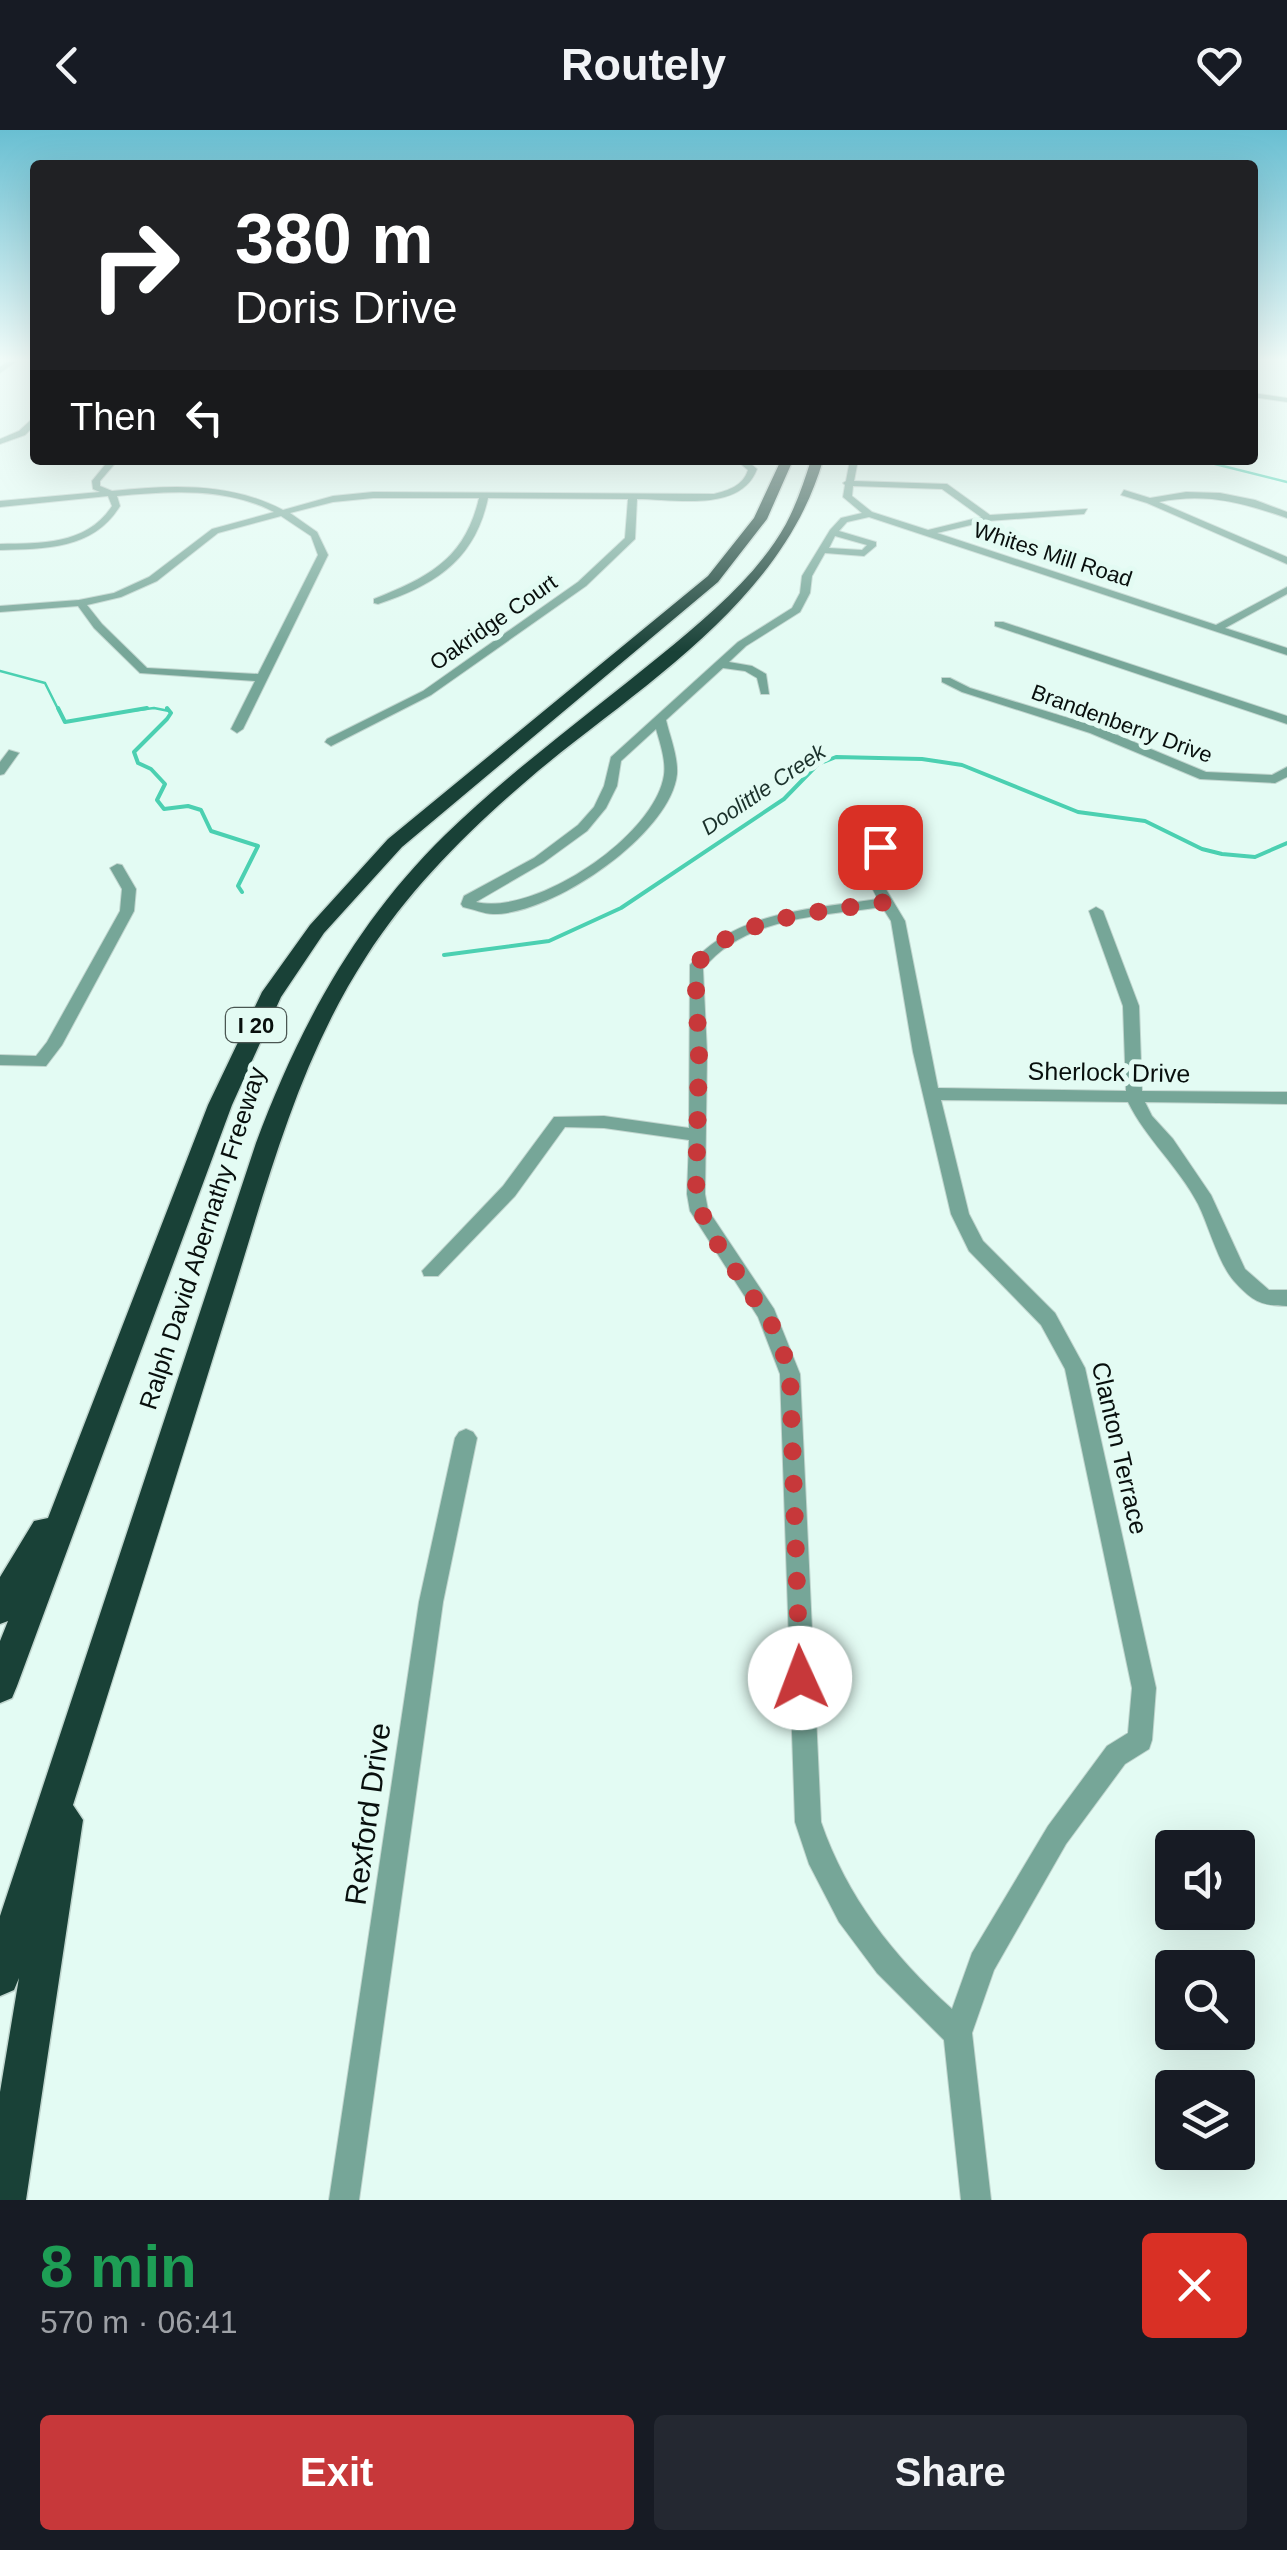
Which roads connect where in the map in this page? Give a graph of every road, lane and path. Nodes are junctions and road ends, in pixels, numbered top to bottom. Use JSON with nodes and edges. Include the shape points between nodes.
{"nodes":[{"id":1,"x":110,"y":465,"type":"edge"},
{"id":2,"x":747,"y":465,"type":"edge"},
{"id":3,"x":784,"y":465,"type":"edge"},
{"id":4,"x":814,"y":465,"type":"edge"},
{"id":5,"x":852,"y":465,"type":"edge"},
{"id":6,"x":847,"y":483,"type":"junction"},
{"id":7,"x":1124,"y":493,"type":"dead end"},
{"id":8,"x":112,"y":494,"type":"junction"},
{"id":9,"x":484,"y":496,"type":"junction"},
{"id":10,"x":633,"y":497,"type":"junction"},
{"id":11,"x":1150,"y":501,"type":"junction"},
{"id":12,"x":0,"y":504,"type":"edge"},
{"id":13,"x":284,"y":511,"type":"junction"},
{"id":14,"x":1084,"y":511,"type":"dead end"},
{"id":15,"x":868,"y":514,"type":"junction"},
{"id":16,"x":1287,"y":515,"type":"edge"},
{"id":17,"x":988,"y":518,"type":"junction"},
{"id":18,"x":832,"y":532,"type":"junction"},
{"id":19,"x":928,"y":534,"type":"junction"},
{"id":20,"x":0,"y":548,"type":"edge"},
{"id":21,"x":823,"y":550,"type":"junction"},
{"id":22,"x":1287,"y":561,"type":"edge"},
{"id":23,"x":1287,"y":590,"type":"edge"},
{"id":24,"x":378,"y":601,"type":"dead end"},
{"id":25,"x":80,"y":602,"type":"junction"},
{"id":26,"x":0,"y":609,"type":"edge"},
{"id":27,"x":999,"y":624,"type":"dead end"},
{"id":28,"x":1216,"y":629,"type":"junction"},
{"id":29,"x":1287,"y":652,"type":"edge"},
{"id":30,"x":720,"y":664,"type":"junction"},
{"id":31,"x":262,"y":678,"type":"junction"},
{"id":32,"x":946,"y":680,"type":"dead end"},
{"id":33,"x":766,"y":692,"type":"dead end"},
{"id":34,"x":659,"y":718,"type":"junction"},
{"id":35,"x":1287,"y":720,"type":"edge"},
{"id":36,"x":237,"y":728,"type":"dead end"},
{"id":37,"x":331,"y":742,"type":"dead end"},
{"id":38,"x":13,"y":752,"type":"dead end"},
{"id":39,"x":0,"y":771,"type":"edge"},
{"id":40,"x":1287,"y":771,"type":"edge"},
{"id":41,"x":904,"y":819,"type":"dead end"},
{"id":42,"x":118,"y":868,"type":"dead end"},
{"id":43,"x":886,"y":902,"type":"junction"},
{"id":44,"x":1096,"y":910,"type":"dead end"},
{"id":45,"x":0,"y":1060,"type":"edge"},
{"id":46,"x":931,"y":1094,"type":"junction"},
{"id":47,"x":1134,"y":1097,"type":"junction"},
{"id":48,"x":1287,"y":1098,"type":"edge"},
{"id":49,"x":699,"y":1136,"type":"junction"},
{"id":50,"x":431,"y":1270,"type":"dead end"},
{"id":51,"x":1287,"y":1298,"type":"edge"},
{"id":52,"x":466,"y":1438,"type":"dead end"},
{"id":53,"x":76,"y":1480,"type":"junction"},
{"id":54,"x":153,"y":1503,"type":"junction"},
{"id":55,"x":0,"y":1608,"type":"edge"},
{"id":56,"x":0,"y":1686,"type":"edge"},
{"id":57,"x":0,"y":1976,"type":"edge"},
{"id":58,"x":958,"y":2033,"type":"junction"},
{"id":59,"x":4,"y":2200,"type":"edge"},
{"id":60,"x":344,"y":2200,"type":"edge"},
{"id":61,"x":976,"y":2200,"type":"edge"}],
"edges":[{"from":1,"to":8,"type":"street","via":[[96,487]]},
{"from":2,"to":10,"type":"street","via":[[750,478],[714,498]]},
{"from":3,"to":53,"type":"highway","name":"Ralph David Abernathy Freeway","number":"I 20","via":[[760,519],[712,579],[395,843],[293,962],[233,1072]]},
{"from":4,"to":54,"type":"highway","name":"Ralph David Abernathy Freeway","number":"I 20","via":[[789,529],[748,583],[430,860],[340,975],[295,1065]]},
{"from":5,"to":6,"type":"street"},
{"from":6,"to":15,"type":"street","via":[[851,502]]},
{"from":6,"to":17,"type":"street","via":[[944,486]]},
{"from":7,"to":11,"type":"street"},
{"from":8,"to":12,"type":"street"},
{"from":8,"to":13,"type":"street","via":[[213,490]]},
{"from":8,"to":20,"type":"street","via":[[112,514],[85,535]]},
{"from":9,"to":10,"type":"street"},
{"from":9,"to":13,"type":"street","via":[[349,496]]},
{"from":9,"to":24,"type":"street","via":[[462,554]]},
{"from":10,"to":37,"type":"street","name":"Oakridge Court","via":[[630,539],[582,584],[427,693]]},
{"from":11,"to":16,"type":"street","via":[[1224,493]]},
{"from":11,"to":22,"type":"street"},
{"from":13,"to":25,"type":"street","via":[[202,537],[149,581]]},
{"from":13,"to":31,"type":"street","via":[[315,534],[323,554]]},
{"from":14,"to":17,"type":"street"},
{"from":15,"to":18,"type":"street","via":[[844,520]]},
{"from":15,"to":19,"type":"street","name":"Whites Mill Road"},
{"from":17,"to":19,"type":"street"},
{"from":18,"to":21,"type":"street"},
{"from":18,"to":21,"type":"street","via":[[873,544],[864,552]]},
{"from":19,"to":28,"type":"street","name":"Whites Mill Road"},
{"from":21,"to":30,"type":"street","via":[[796,610]]},
{"from":23,"to":28,"type":"street"},
{"from":25,"to":26,"type":"street"},
{"from":25,"to":31,"type":"street","via":[[144,671]]},
{"from":27,"to":35,"type":"street"},
{"from":28,"to":29,"type":"street","name":"Whites Mill Road"},
{"from":30,"to":33,"type":"street","via":[[762,676]]},
{"from":30,"to":34,"type":"street"},
{"from":31,"to":36,"type":"street"},
{"from":32,"to":40,"type":"street","name":"Brandenberry Drive","via":[[1204,776],[1275,778]]},
{"from":34,"to":34,"type":"street","via":[[670,780],[637,831],[579,880],[542,899],[508,910],[468,904],[582,827],[607,798],[615,760]]},
{"from":38,"to":39,"type":"street"},
{"from":41,"to":43,"type":"street","name":"Clanton Terrace","via":[[874,865]]},
{"from":42,"to":45,"type":"street","via":[[129,889],[127,911],[54,1045],[40,1062]]},
{"from":43,"to":46,"type":"street","name":"Clanton Terrace","via":[[898,921]]},
{"from":43,"to":49,"type":"street","via":[[766,924],[735,934],[701,957],[695,968]]},
{"from":44,"to":47,"type":"street","via":[[1131,1006]]},
{"from":46,"to":47,"type":"street","name":"Sherlock Drive"},
{"from":46,"to":58,"type":"street","name":"Clanton Terrace","via":[[960,1214],[976,1246],[1048,1320],[1075,1368],[1144,1688],[1140,1740],[1116,1755],[1057,1835],[982,1963]]},
{"from":47,"to":48,"type":"street","name":"Sherlock Drive"},
{"from":47,"to":51,"type":"street","via":[[1205,1200],[1238,1274],[1265,1298]]},
{"from":49,"to":50,"type":"street","via":[[560,1121],[509,1191]]},
{"from":49,"to":58,"type":"street","via":[[700,1211],[767,1314],[790,1374],[804,1788],[818,1858],[840,1904],[901,1984]]},
{"from":52,"to":60,"type":"street","name":"Rexford Drive","via":[[431,1602]]},
{"from":53,"to":55,"type":"highway"},
{"from":53,"to":56,"type":"highway","name":"Ralph David Abernathy Freeway","number":"I 20"},
{"from":54,"to":57,"type":"highway","name":"Ralph David Abernathy Freeway","number":"I 20"},
{"from":54,"to":59,"type":"highway","via":[[70,1788]]},
{"from":58,"to":61,"type":"street"}]}
